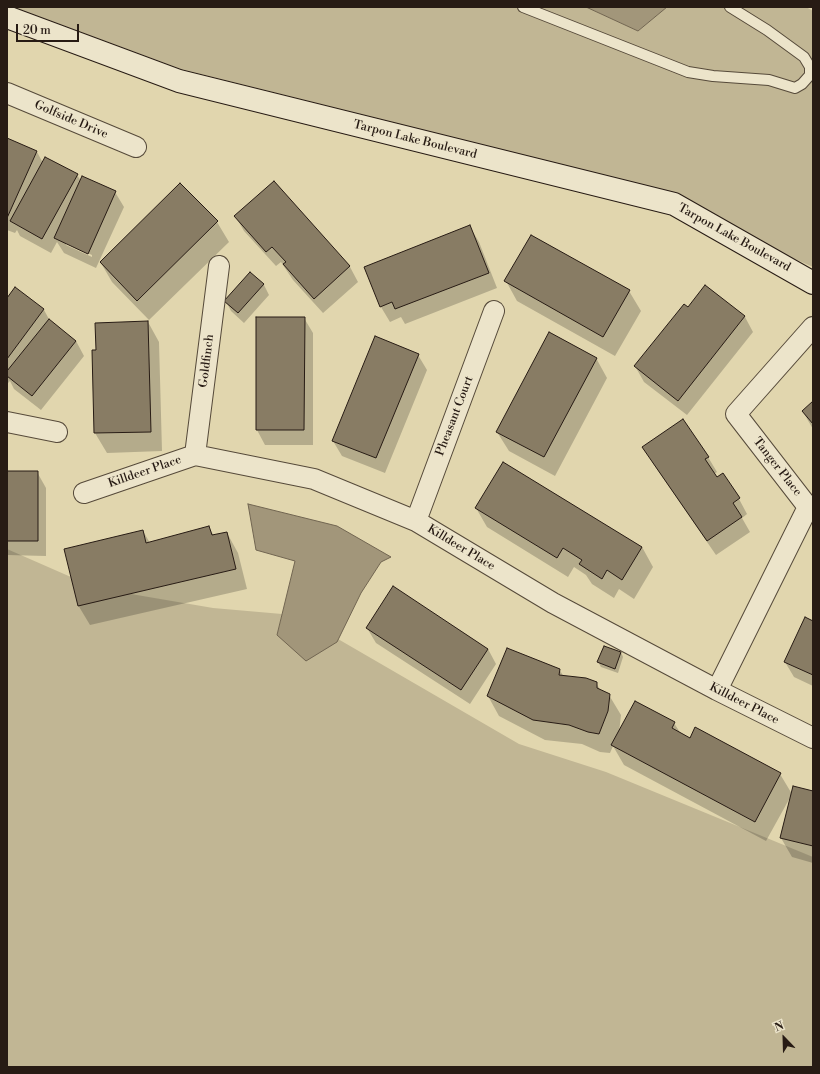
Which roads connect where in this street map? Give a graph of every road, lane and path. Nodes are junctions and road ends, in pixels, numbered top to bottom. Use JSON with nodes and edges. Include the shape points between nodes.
{"nodes":[{"id":1,"x":523,"y":7,"type":"edge"},
{"id":2,"x":730,"y":7,"type":"edge"},
{"id":3,"x":7,"y":17,"type":"edge"},
{"id":4,"x":7,"y":93,"type":"edge"},
{"id":5,"x":136,"y":147,"type":"dead end"},
{"id":6,"x":219,"y":266,"type":"dead end"},
{"id":7,"x":813,"y":283,"type":"edge"},
{"id":8,"x":494,"y":312,"type":"dead end"},
{"id":9,"x":813,"y":327,"type":"edge"},
{"id":10,"x":7,"y":422,"type":"edge"},
{"id":11,"x":57,"y":432,"type":"dead end"},
{"id":12,"x":195,"y":455,"type":"junction"},
{"id":13,"x":84,"y":493,"type":"dead end"},
{"id":14,"x":416,"y":521,"type":"junction"},
{"id":15,"x":717,"y":690,"type":"junction"},
{"id":16,"x":813,"y":738,"type":"edge"}],
"edges":[{"from":1,"to":2,"type":"lane","via":[[688,72],[769,80],[795,88],[802,84],[810,75],[810,67],[804,57]]},
{"from":3,"to":7,"type":"street","name":"Tarpon Lake Boulevard","via":[[179,81],[674,204]]},
{"from":4,"to":5,"type":"street","name":"Golfside Drive"},
{"from":6,"to":12,"type":"street","name":"Goldfinch"},
{"from":8,"to":14,"type":"street","name":"Pheasant Court"},
{"from":9,"to":15,"type":"street","name":"Tanger Place","via":[[736,414],[808,507]]},
{"from":10,"to":11,"type":"street"},
{"from":12,"to":13,"type":"street","name":"Killdeer Place"},
{"from":12,"to":14,"type":"street","name":"Killdeer Place","via":[[314,479]]},
{"from":14,"to":15,"type":"street","name":"Killdeer Place","via":[[553,603]]},
{"from":15,"to":16,"type":"street","name":"Killdeer Place"}]}
